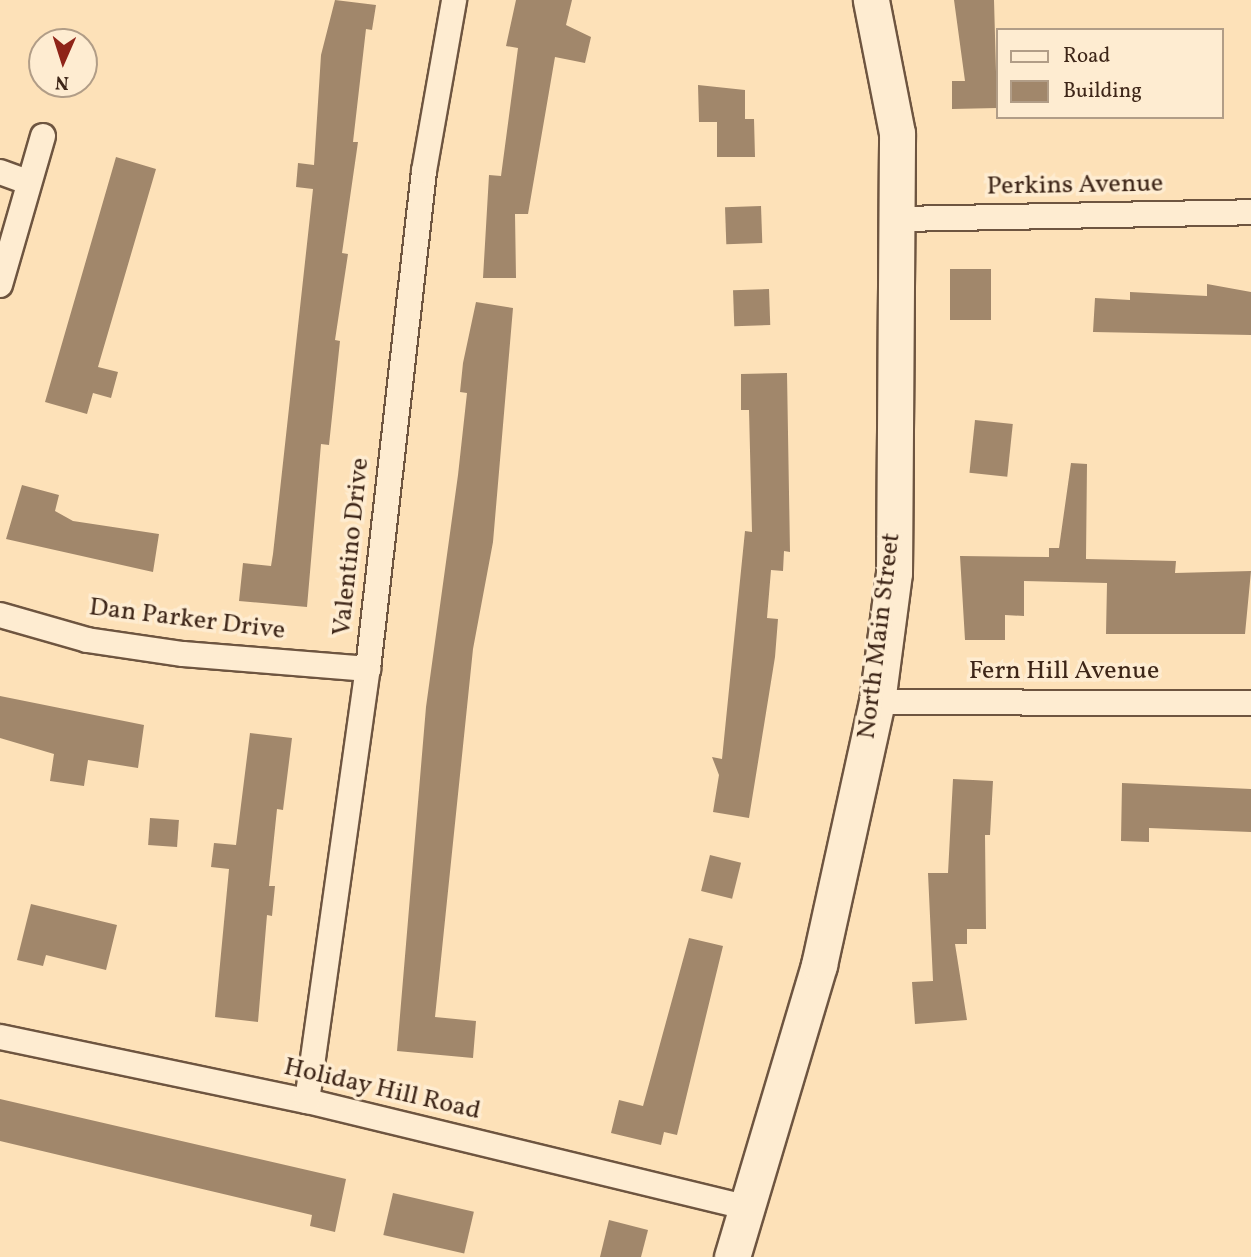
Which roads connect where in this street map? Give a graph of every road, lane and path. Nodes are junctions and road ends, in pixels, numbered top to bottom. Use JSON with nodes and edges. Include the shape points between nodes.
{"nodes":[{"id":1,"x":454,"y":0,"type":"edge"},
{"id":2,"x":871,"y":0,"type":"edge"},
{"id":3,"x":43,"y":136,"type":"dead end"},
{"id":4,"x":0,"y":172,"type":"edge"},
{"id":5,"x":28,"y":182,"type":"junction"},
{"id":6,"x":1251,"y":212,"type":"edge"},
{"id":7,"x":899,"y":219,"type":"junction"},
{"id":8,"x":0,"y":285,"type":"edge"},
{"id":9,"x":0,"y":615,"type":"edge"},
{"id":10,"x":368,"y":669,"type":"junction"},
{"id":11,"x":877,"y":702,"type":"junction"},
{"id":12,"x":1251,"y":702,"type":"edge"},
{"id":13,"x":0,"y":1037,"type":"edge"},
{"id":14,"x":307,"y":1101,"type":"junction"},
{"id":15,"x":748,"y":1208,"type":"junction"},
{"id":16,"x":732,"y":1257,"type":"edge"}],
"edges":[{"from":1,"to":10,"type":"street","name":"Valentino Drive","via":[[424,171]]},
{"from":2,"to":7,"type":"main road","name":"North Main Street","via":[[897,133]]},
{"from":3,"to":5,"type":"street"},
{"from":4,"to":5,"type":"street"},
{"from":5,"to":8,"type":"street"},
{"from":6,"to":7,"type":"street","name":"Perkins Avenue"},
{"from":7,"to":11,"type":"main road","name":"North Main Street","via":[[894,573]]},
{"from":9,"to":10,"type":"street","name":"Dan Parker Drive","via":[[87,640],[169,652]]},
{"from":10,"to":14,"type":"street","name":"Valentino Drive"},
{"from":11,"to":12,"type":"street","name":"Fern Hill Avenue"},
{"from":11,"to":15,"type":"main road","name":"North Main Street","via":[[819,965]]},
{"from":13,"to":14,"type":"street","name":"Holiday Hill Road"},
{"from":14,"to":15,"type":"street","name":"Holiday Hill Road"},
{"from":15,"to":16,"type":"main road","name":"North Main Street"}]}
